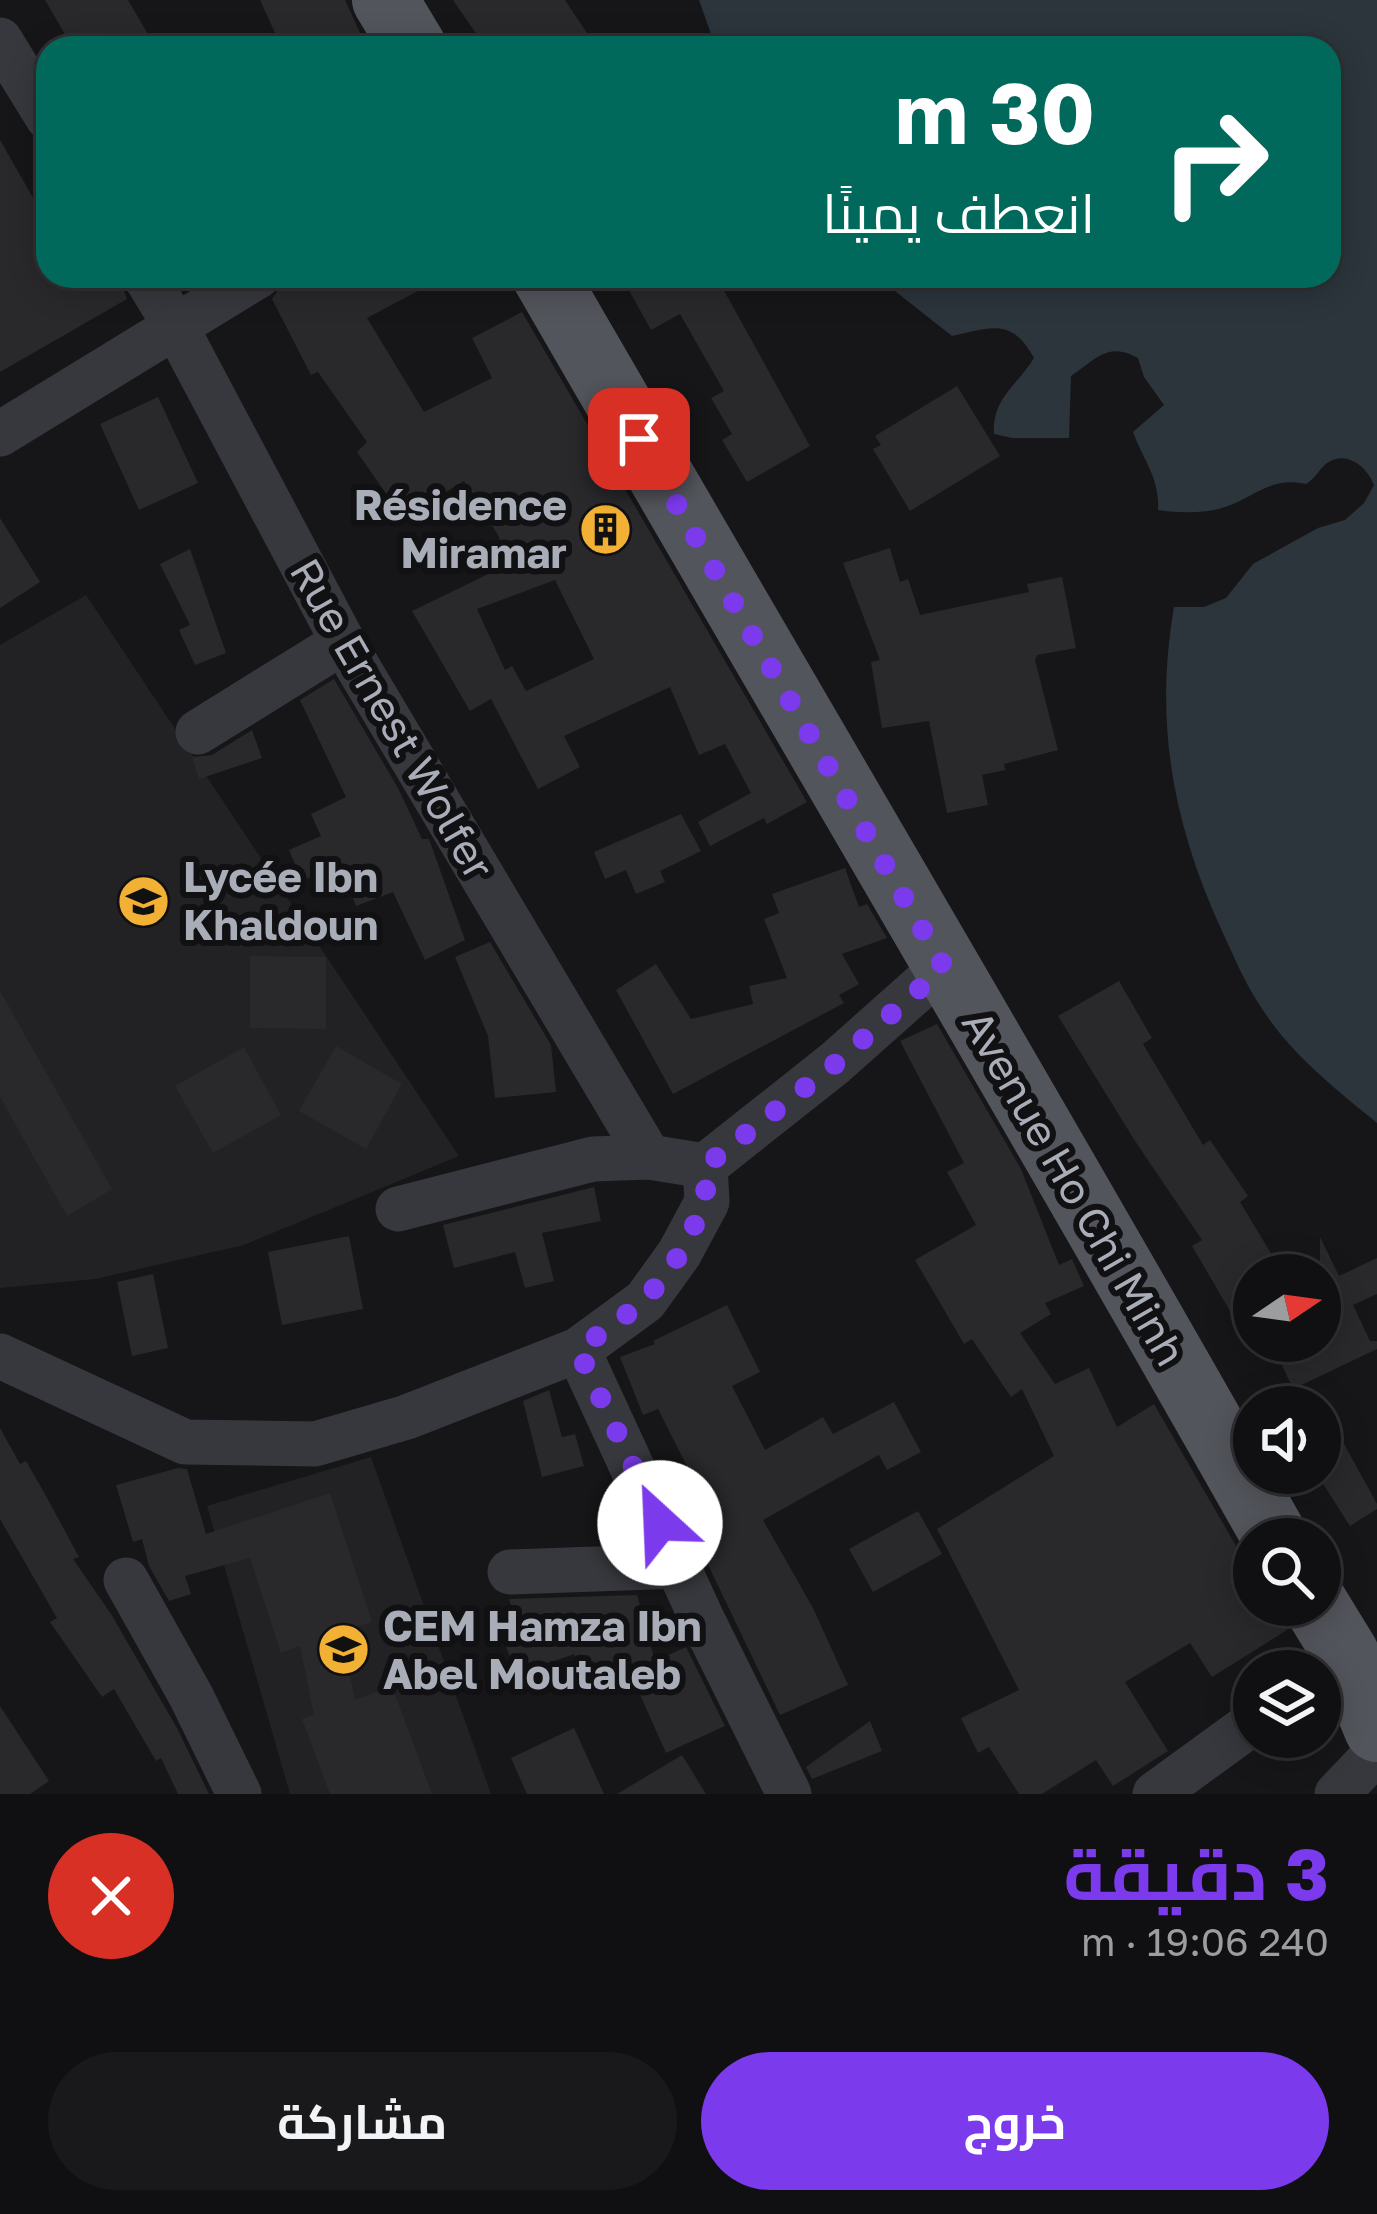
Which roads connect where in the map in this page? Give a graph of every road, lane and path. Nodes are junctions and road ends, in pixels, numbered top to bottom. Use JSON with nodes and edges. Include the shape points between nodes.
{"nodes":[{"id":1,"x":385,"y":0,"type":"edge"},
{"id":2,"x":407,"y":36,"type":"edge"},
{"id":3,"x":0,"y":40,"type":"edge"},
{"id":4,"x":36,"y":98,"type":"edge"},
{"id":5,"x":152,"y":288,"type":"edge"},
{"id":6,"x":238,"y":288,"type":"edge"},
{"id":7,"x":552,"y":288,"type":"edge"},
{"id":8,"x":175,"y":325,"type":"junction"},
{"id":9,"x":0,"y":434,"type":"edge"},
{"id":10,"x":343,"y":642,"type":"junction"},
{"id":11,"x":198,"y":732,"type":"dead end"},
{"id":12,"x":944,"y":967,"type":"junction"},
{"id":13,"x":649,"y":1157,"type":"junction"},
{"id":14,"x":705,"y":1166,"type":"junction"},
{"id":15,"x":398,"y":1210,"type":"dead end"},
{"id":16,"x":578,"y":1350,"type":"junction"},
{"id":17,"x":0,"y":1356,"type":"edge"},
{"id":18,"x":1264,"y":1518,"type":"edge"},
{"id":19,"x":681,"y":1566,"type":"junction"},
{"id":20,"x":509,"y":1572,"type":"dead end"},
{"id":21,"x":126,"y":1580,"type":"dead end"},
{"id":22,"x":1328,"y":1644,"type":"edge"},
{"id":23,"x":1377,"y":1729,"type":"edge"},
{"id":24,"x":1233,"y":1737,"type":"edge"},
{"id":25,"x":1377,"y":1752,"type":"edge"},
{"id":26,"x":239,"y":1794,"type":"edge"},
{"id":27,"x":789,"y":1794,"type":"edge"},
{"id":28,"x":1155,"y":1794,"type":"edge"},
{"id":29,"x":1336,"y":1794,"type":"edge"}],
"edges":[{"from":1,"to":2,"type":"main road"},
{"from":3,"to":4,"type":"street"},
{"from":5,"to":8,"type":"street","name":"Rue Ernest Wolfer"},
{"from":6,"to":8,"type":"street"},
{"from":7,"to":12,"type":"main road","name":"Avenue Ho Chi Minh"},
{"from":8,"to":9,"type":"street"},
{"from":8,"to":10,"type":"street","name":"Rue Ernest Wolfer"},
{"from":10,"to":11,"type":"street"},
{"from":10,"to":13,"type":"street","name":"Rue Ernest Wolfer"},
{"from":12,"to":14,"type":"street"},
{"from":12,"to":18,"type":"main road","name":"Avenue Ho Chi Minh"},
{"from":13,"to":14,"type":"street"},
{"from":13,"to":15,"type":"street","via":[[593,1159]]},
{"from":14,"to":16,"type":"street","via":[[706,1202],[680,1254],[645,1301]]},
{"from":16,"to":17,"type":"street","via":[[315,1444],[185,1442]]},
{"from":16,"to":19,"type":"street"},
{"from":19,"to":20,"type":"street"},
{"from":19,"to":27,"type":"street"},
{"from":21,"to":26,"type":"street"},
{"from":22,"to":23,"type":"main road"},
{"from":24,"to":28,"type":"street"},
{"from":25,"to":29,"type":"street"}]}
